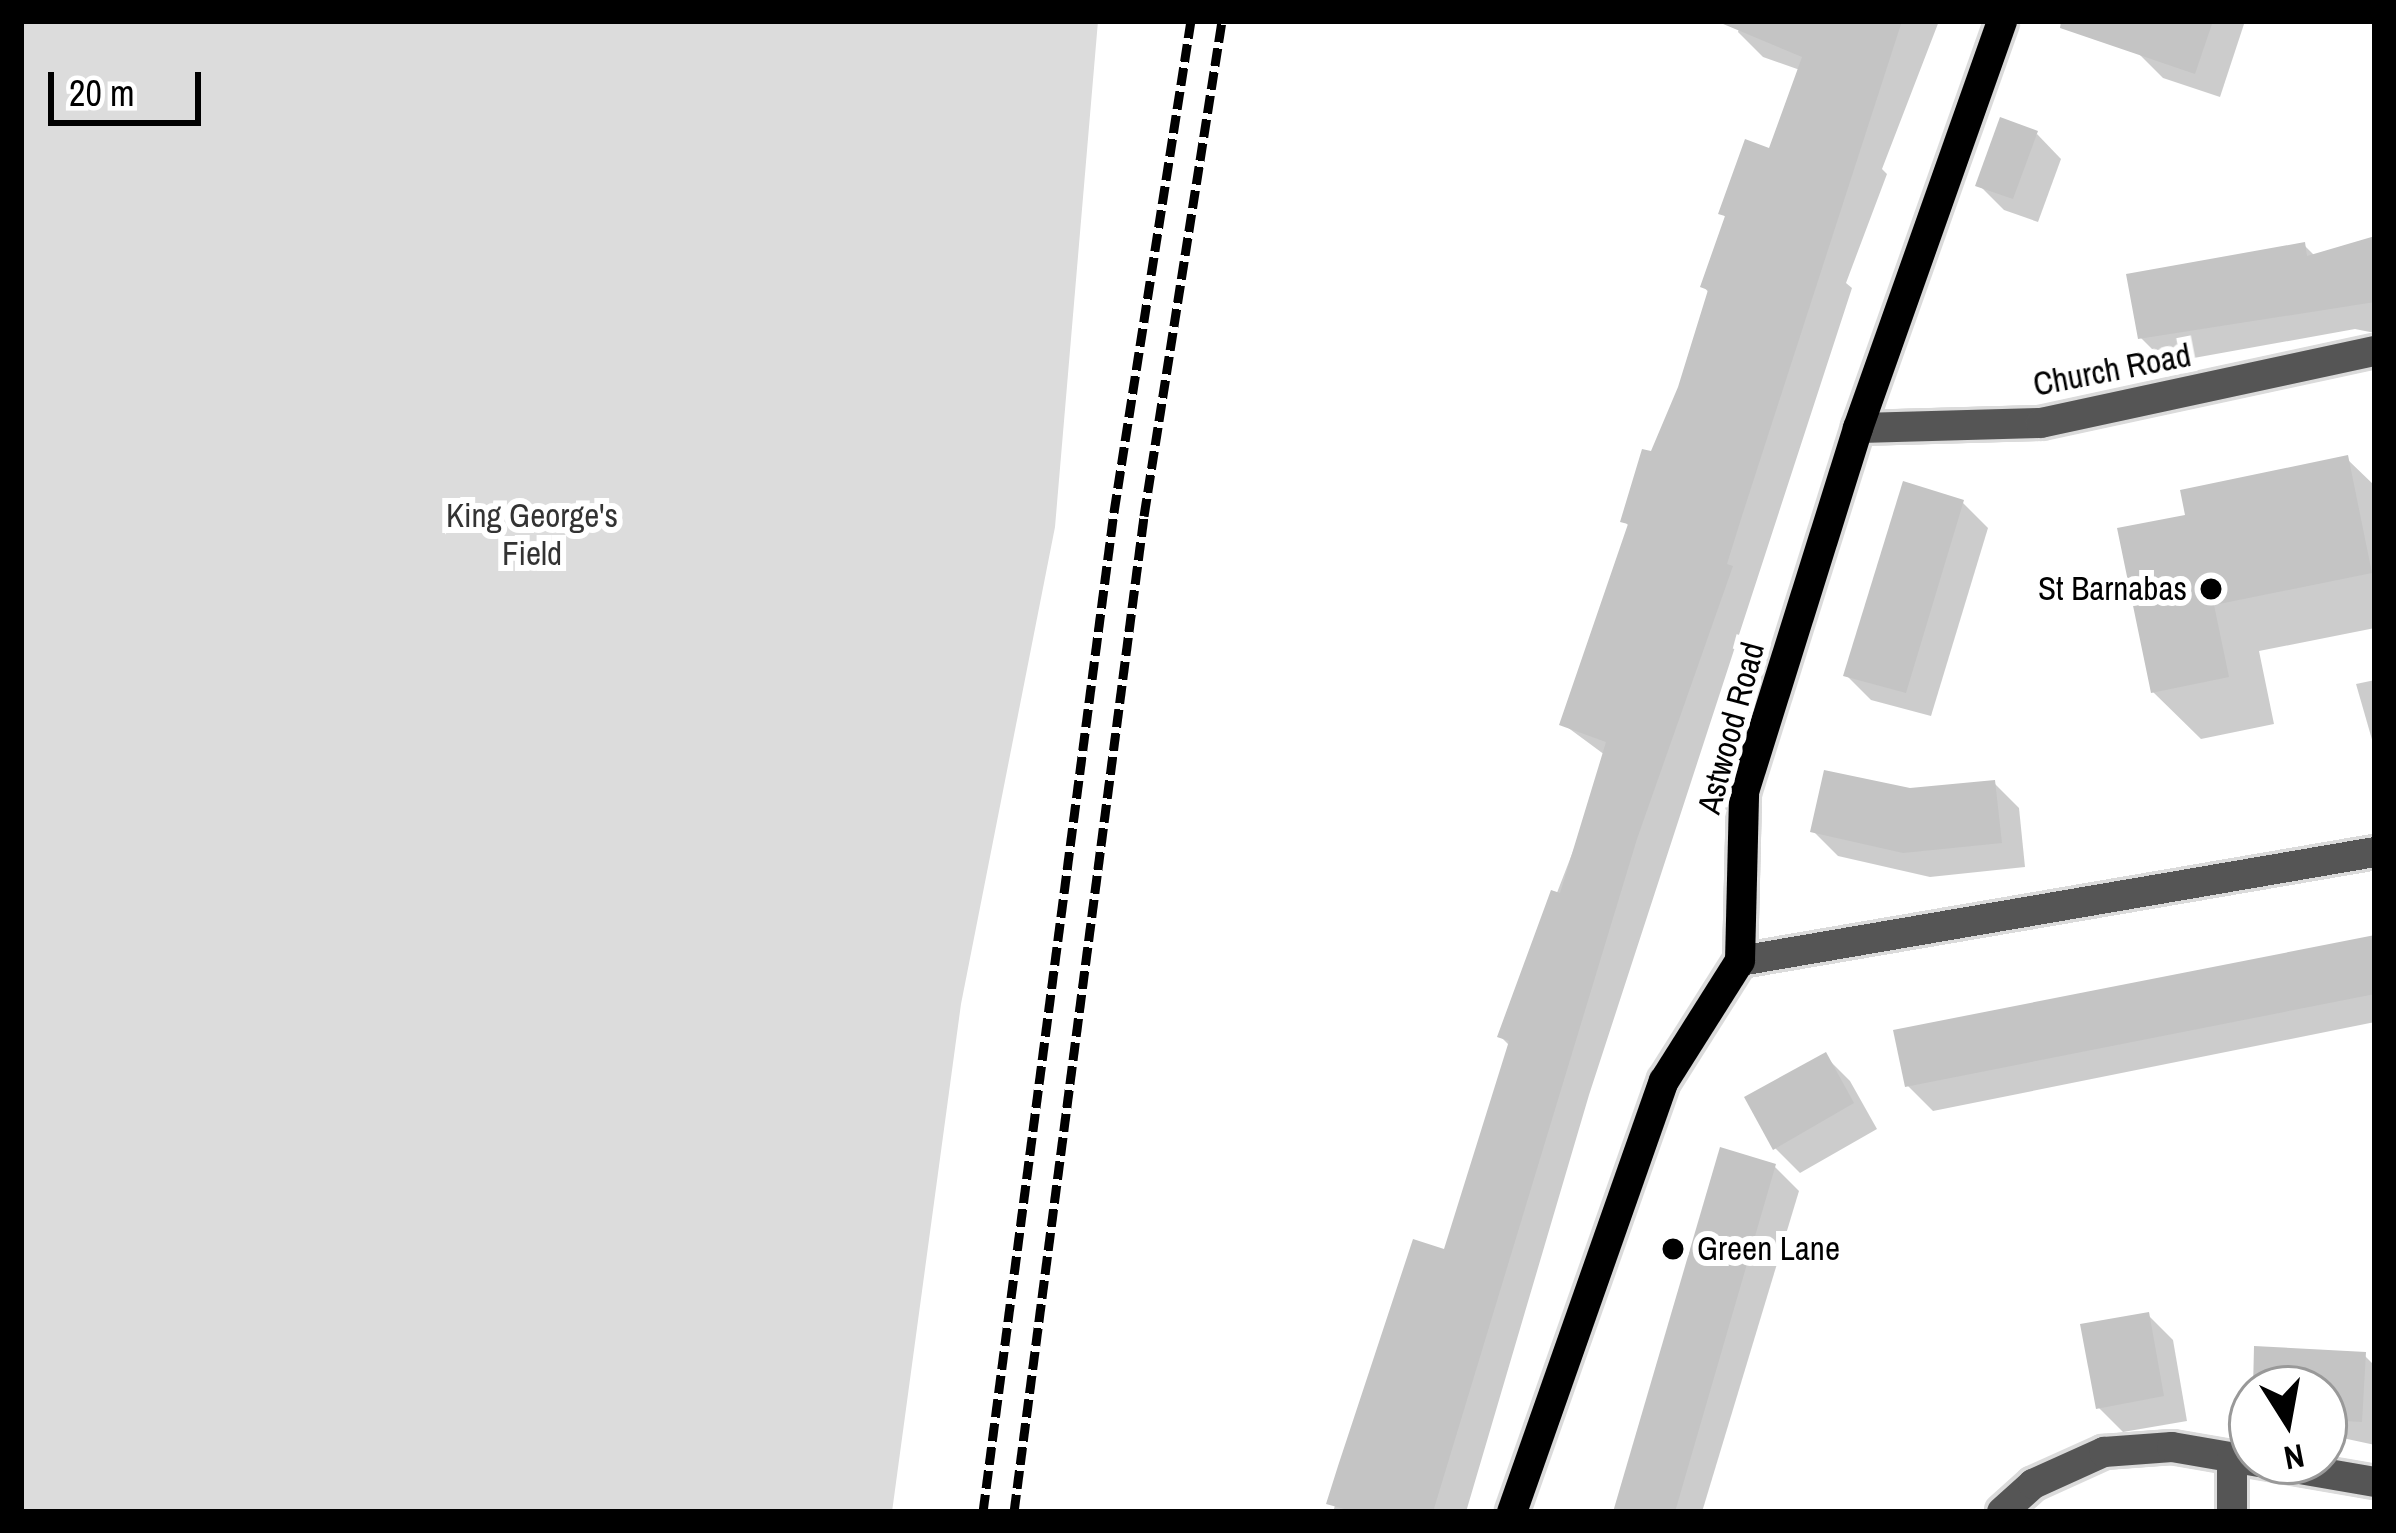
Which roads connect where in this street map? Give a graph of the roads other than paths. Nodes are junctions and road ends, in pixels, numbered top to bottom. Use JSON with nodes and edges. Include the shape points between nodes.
{"nodes":[{"id":1,"x":2002,"y":21,"type":"edge"},
{"id":2,"x":2375,"y":351,"type":"edge"},
{"id":3,"x":1858,"y":428,"type":"junction"},
{"id":4,"x":2375,"y":852,"type":"edge"},
{"id":5,"x":1740,"y":961,"type":"junction"},
{"id":6,"x":2228,"y":1458,"type":"edge"},
{"id":7,"x":1512,"y":1512,"type":"edge"},
{"id":8,"x":2002,"y":1512,"type":"edge"}],
"edges":[{"from":1,"to":3,"type":"main road","name":"Astwood Road"},
{"from":2,"to":3,"type":"street","name":"Church Road","via":[[2083,417]]},
{"from":3,"to":5,"type":"main road","name":"Astwood Road","via":[[1744,792]]},
{"from":4,"to":5,"type":"street"},
{"from":5,"to":7,"type":"main road","via":[[1664,1081]]},
{"from":6,"to":8,"type":"street","via":[[2172,1447],[2104,1452],[2033,1484]]}]}
